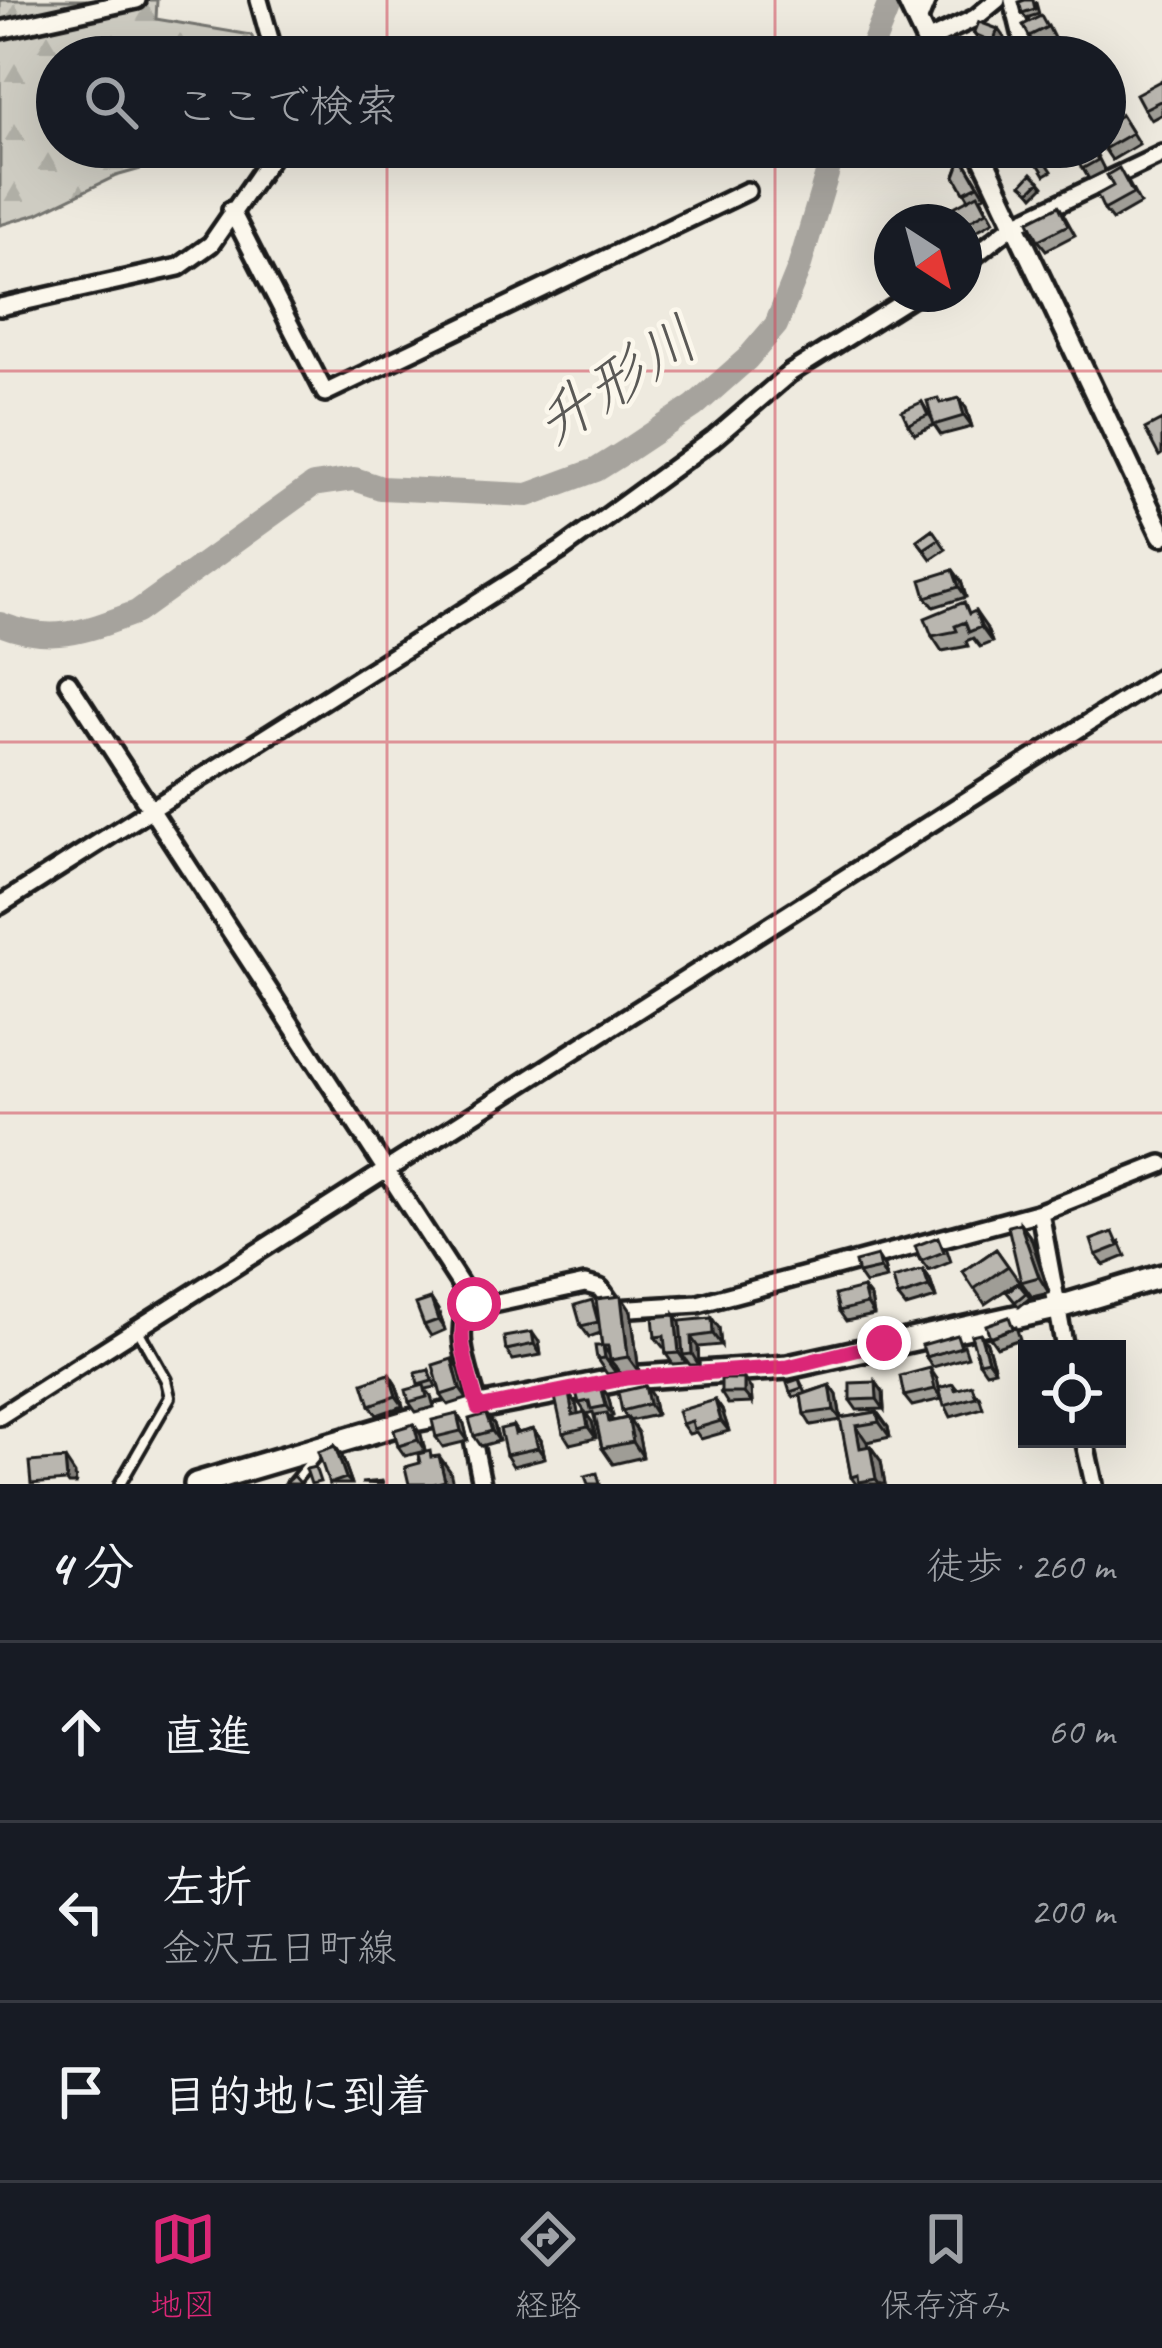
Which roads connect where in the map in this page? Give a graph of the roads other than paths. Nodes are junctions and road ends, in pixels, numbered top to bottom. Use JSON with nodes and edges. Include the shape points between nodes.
{"nodes":[{"id":1,"x":137,"y":0,"type":"edge"},
{"id":2,"x":259,"y":0,"type":"edge"},
{"id":3,"x":997,"y":0,"type":"edge"},
{"id":4,"x":1013,"y":0,"type":"edge"},
{"id":5,"x":921,"y":22,"type":"edge"},
{"id":6,"x":0,"y":30,"type":"edge"},
{"id":7,"x":269,"y":36,"type":"edge"},
{"id":8,"x":1022,"y":36,"type":"edge"},
{"id":9,"x":1162,"y":154,"type":"edge"},
{"id":10,"x":262,"y":168,"type":"edge"},
{"id":11,"x":987,"y":168,"type":"edge"},
{"id":12,"x":747,"y":191,"type":"dead end"},
{"id":13,"x":231,"y":210,"type":"junction"},
{"id":14,"x":1013,"y":226,"type":"junction"},
{"id":15,"x":982,"y":250,"type":"edge"},
{"id":16,"x":0,"y":307,"type":"edge"},
{"id":17,"x":887,"y":312,"type":"edge"},
{"id":18,"x":1162,"y":535,"type":"edge"},
{"id":19,"x":1162,"y":676,"type":"edge"},
{"id":20,"x":68,"y":682,"type":"dead end"},
{"id":21,"x":150,"y":808,"type":"junction"},
{"id":22,"x":0,"y":905,"type":"edge"},
{"id":23,"x":1162,"y":1164,"type":"edge"},
{"id":24,"x":386,"y":1171,"type":"junction"},
{"id":25,"x":1040,"y":1212,"type":"junction"},
{"id":26,"x":1162,"y":1276,"type":"edge"},
{"id":27,"x":470,"y":1299,"type":"junction"},
{"id":28,"x":1056,"y":1308,"type":"junction"},
{"id":29,"x":137,"y":1329,"type":"junction"},
{"id":30,"x":1063,"y":1340,"type":"edge"},
{"id":31,"x":473,"y":1409,"type":"junction"},
{"id":32,"x":0,"y":1416,"type":"edge"},
{"id":33,"x":322,"y":1447,"type":"junction"},
{"id":34,"x":1086,"y":1448,"type":"edge"},
{"id":35,"x":120,"y":1484,"type":"edge"},
{"id":36,"x":196,"y":1484,"type":"edge"},
{"id":37,"x":292,"y":1484,"type":"edge"},
{"id":38,"x":482,"y":1484,"type":"edge"},
{"id":39,"x":1094,"y":1484,"type":"edge"}],
"edges":[{"from":1,"to":6,"type":"street"},
{"from":2,"to":7,"type":"street"},
{"from":3,"to":5,"type":"street","via":[[975,18]]},
{"from":4,"to":8,"type":"street"},
{"from":9,"to":14,"type":"street"},
{"from":10,"to":13,"type":"street"},
{"from":11,"to":14,"type":"street"},
{"from":12,"to":13,"type":"street","via":[[325,393]]},
{"from":13,"to":16,"type":"street","via":[[205,251],[179,267]]},
{"from":14,"to":15,"type":"street"},
{"from":14,"to":18,"type":"street"},
{"from":17,"to":21,"type":"street","via":[[790,373],[560,550]]},
{"from":19,"to":24,"type":"street"},
{"from":20,"to":21,"type":"street"},
{"from":21,"to":22,"type":"street"},
{"from":21,"to":24,"type":"street"},
{"from":23,"to":25,"type":"street"},
{"from":24,"to":27,"type":"street"},
{"from":24,"to":29,"type":"street"},
{"from":25,"to":27,"type":"street","via":[[698,1304],[615,1309],[600,1288],[586,1284],[485,1307]]},
{"from":25,"to":28,"type":"street"},
{"from":26,"to":28,"type":"main road"},
{"from":27,"to":31,"type":"street","via":[[460,1339]]},
{"from":28,"to":30,"type":"street"},
{"from":28,"to":31,"type":"main road","via":[[788,1367],[627,1378]]},
{"from":29,"to":32,"type":"street"},
{"from":29,"to":35,"type":"lane","via":[[170,1397]]},
{"from":31,"to":33,"type":"main road"},
{"from":31,"to":38,"type":"street"},
{"from":33,"to":36,"type":"main road"},
{"from":33,"to":37,"type":"lane"},
{"from":34,"to":39,"type":"street"}]}
